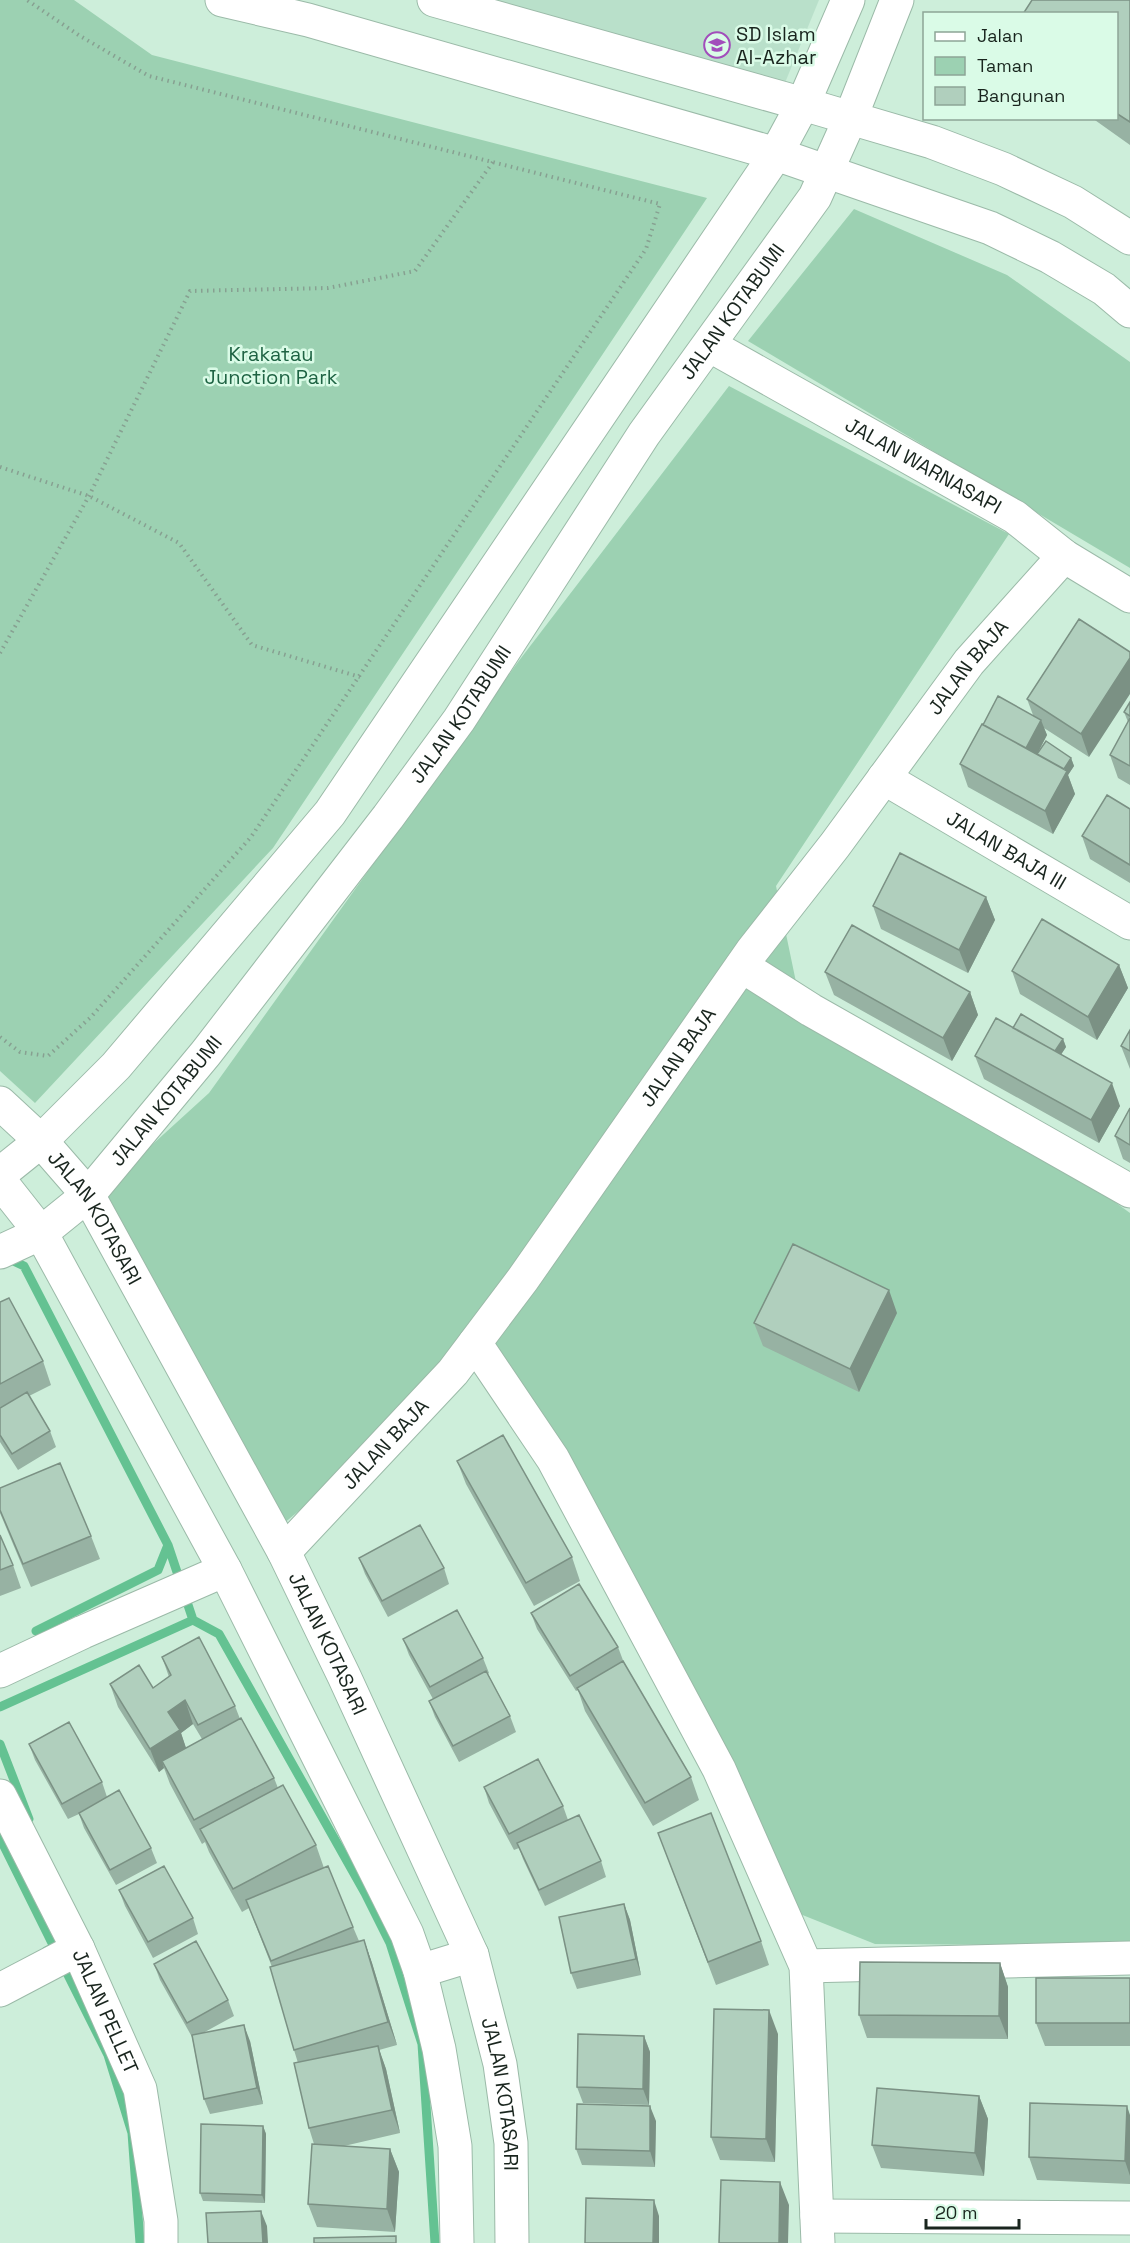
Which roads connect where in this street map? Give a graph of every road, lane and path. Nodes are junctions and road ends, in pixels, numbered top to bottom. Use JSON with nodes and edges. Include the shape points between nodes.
{"nodes":[{"id":1,"x":27,"y":0,"type":"edge"},
{"id":2,"x":222,"y":0,"type":"edge"},
{"id":3,"x":434,"y":0,"type":"edge"},
{"id":4,"x":848,"y":0,"type":"edge"},
{"id":5,"x":897,"y":0,"type":"edge"},
{"id":6,"x":312,"y":10,"type":"edge"},
{"id":7,"x":803,"y":104,"type":"junction"},
{"id":8,"x":850,"y":119,"type":"junction"},
{"id":9,"x":776,"y":154,"type":"junction"},
{"id":10,"x":493,"y":162,"type":"junction"},
{"id":11,"x":826,"y":171,"type":"junction"},
{"id":12,"x":1130,"y":238,"type":"edge"},
{"id":13,"x":1130,"y":311,"type":"edge"},
{"id":14,"x":709,"y":345,"type":"junction"},
{"id":15,"x":0,"y":467,"type":"edge"},
{"id":16,"x":89,"y":496,"type":"junction"},
{"id":17,"x":1064,"y":556,"type":"junction"},
{"id":18,"x":1130,"y":596,"type":"edge"},
{"id":19,"x":0,"y":652,"type":"edge"},
{"id":20,"x":360,"y":677,"type":"junction"},
{"id":21,"x":884,"y":778,"type":"junction"},
{"id":22,"x":1130,"y":923,"type":"edge"},
{"id":23,"x":742,"y":966,"type":"junction"},
{"id":24,"x":0,"y":1037,"type":"edge"},
{"id":25,"x":0,"y":1103,"type":"edge"},
{"id":26,"x":41,"y":1141,"type":"junction"},
{"id":27,"x":0,"y":1174,"type":"edge"},
{"id":28,"x":0,"y":1181,"type":"edge"},
{"id":29,"x":1130,"y":1191,"type":"edge"},
{"id":30,"x":88,"y":1195,"type":"junction"},
{"id":31,"x":41,"y":1233,"type":"junction"},
{"id":32,"x":0,"y":1252,"type":"edge"},
{"id":33,"x":475,"y":1343,"type":"junction"},
{"id":34,"x":284,"y":1552,"type":"junction"},
{"id":35,"x":221,"y":1572,"type":"junction"},
{"id":36,"x":0,"y":1671,"type":"edge"},
{"id":37,"x":0,"y":1796,"type":"edge"},
{"id":38,"x":472,"y":1955,"type":"junction"},
{"id":39,"x":65,"y":1956,"type":"junction"},
{"id":40,"x":1130,"y":1958,"type":"edge"},
{"id":41,"x":806,"y":1966,"type":"junction"},
{"id":42,"x":420,"y":1971,"type":"junction"},
{"id":43,"x":0,"y":1990,"type":"edge"},
{"id":44,"x":1130,"y":2218,"type":"edge"},
{"id":45,"x":818,"y":2230,"type":"edge"},
{"id":46,"x":161,"y":2243,"type":"edge"},
{"id":47,"x":457,"y":2243,"type":"edge"},
{"id":48,"x":512,"y":2243,"type":"edge"}],
"edges":[{"from":1,"to":10,"type":"path","via":[[150,76]]},
{"from":2,"to":6,"type":"street"},
{"from":3,"to":7,"type":"street"},
{"from":4,"to":7,"type":"street"},
{"from":5,"to":8,"type":"street","name":"JALAN KOTABUMI"},
{"from":6,"to":9,"type":"street"},
{"from":7,"to":8,"type":"street"},
{"from":7,"to":9,"type":"street"},
{"from":8,"to":11,"type":"street","name":"JALAN KOTABUMI"},
{"from":8,"to":12,"type":"street","via":[[932,142],[1003,169],[1073,202]]},
{"from":9,"to":11,"type":"street"},
{"from":9,"to":26,"type":"street","via":[[330,813],[116,1066]]},
{"from":10,"to":16,"type":"path","via":[[415,271],[328,288],[190,291]]},
{"from":10,"to":20,"type":"path","via":[[660,204],[646,249]]},
{"from":11,"to":13,"type":"street","via":[[990,228],[1104,289]]},
{"from":11,"to":14,"type":"street","name":"JALAN KOTABUMI","via":[[815,197]]},
{"from":14,"to":17,"type":"street","name":"JALAN WARNASAPI","via":[[1015,517]]},
{"from":14,"to":30,"type":"street","name":"JALAN KOTABUMI","via":[[645,434],[459,720],[206,1053]]},
{"from":15,"to":16,"type":"path"},
{"from":16,"to":19,"type":"path"},
{"from":16,"to":20,"type":"path","via":[[179,543],[252,645]]},
{"from":17,"to":18,"type":"street","name":"JALAN WARNASAPI"},
{"from":17,"to":21,"type":"street","name":"JALAN BAJA","via":[[969,662]]},
{"from":20,"to":24,"type":"path","via":[[251,837],[91,1017],[48,1056],[20,1052]]},
{"from":21,"to":22,"type":"street","name":"JALAN BAJA III"},
{"from":21,"to":23,"type":"street","name":"JALAN BAJA"},
{"from":23,"to":29,"type":"street","via":[[811,1010]]},
{"from":23,"to":33,"type":"street","name":"JALAN BAJA"},
{"from":25,"to":26,"type":"street","name":"JALAN KOTASARI"},
{"from":26,"to":27,"type":"street"},
{"from":26,"to":30,"type":"street","name":"JALAN KOTASARI"},
{"from":28,"to":31,"type":"street"},
{"from":30,"to":31,"type":"street","name":"JALAN KOTABUMI"},
{"from":30,"to":34,"type":"street","name":"JALAN KOTASARI"},
{"from":31,"to":32,"type":"street","name":"JALAN KOTABUMI"},
{"from":31,"to":35,"type":"street"},
{"from":33,"to":34,"type":"street","name":"JALAN BAJA","via":[[439,1388]]},
{"from":33,"to":41,"type":"street","via":[[553,1459],[719,1769]]},
{"from":34,"to":38,"type":"street","name":"JALAN KOTASARI"},
{"from":35,"to":36,"type":"street"},
{"from":35,"to":42,"type":"street","via":[[407,1934]]},
{"from":37,"to":39,"type":"street","name":"JALAN PELLET"},
{"from":38,"to":42,"type":"street"},
{"from":38,"to":48,"type":"street","name":"JALAN KOTASARI","via":[[505,2098],[511,2143]]},
{"from":39,"to":43,"type":"street"},
{"from":39,"to":46,"type":"street","name":"JALAN PELLET","via":[[140,2089]]},
{"from":40,"to":41,"type":"street"},
{"from":41,"to":45,"type":"street"},
{"from":42,"to":47,"type":"street","via":[[439,2049],[455,2146]]},
{"from":44,"to":45,"type":"street"}]}
